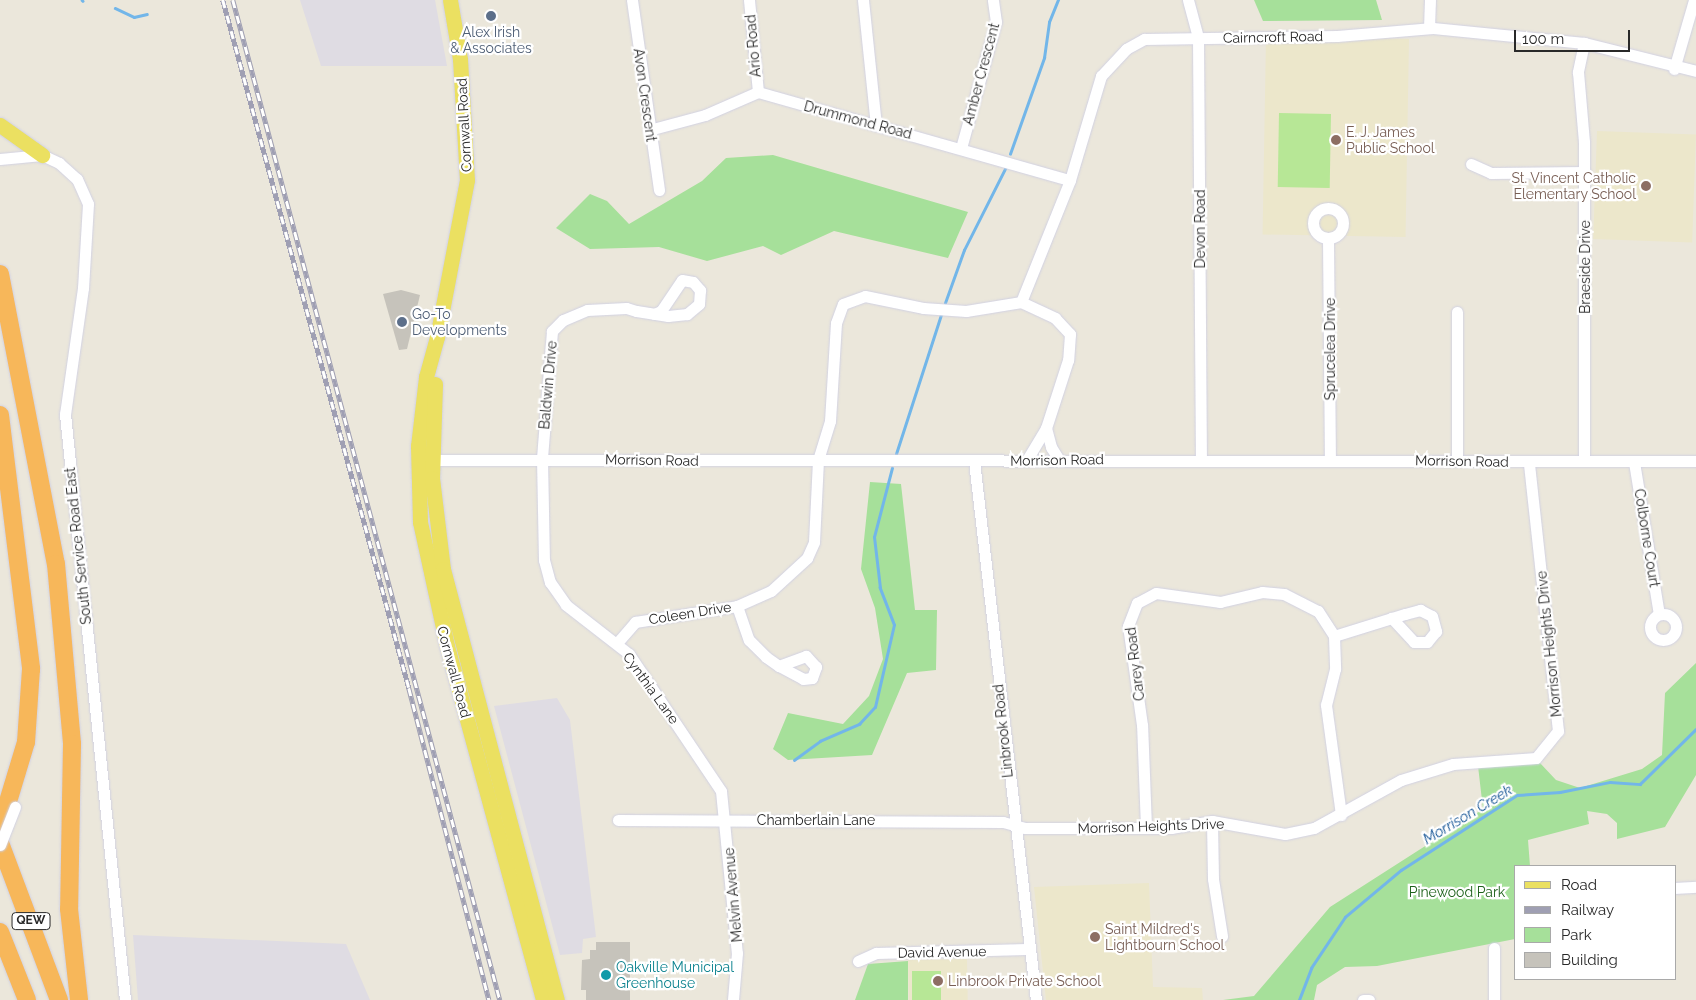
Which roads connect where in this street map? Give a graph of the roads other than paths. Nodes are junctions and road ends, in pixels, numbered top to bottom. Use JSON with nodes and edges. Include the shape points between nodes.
{"nodes":[{"id":1,"x":450,"y":0,"type":"edge"},
{"id":2,"x":632,"y":0,"type":"edge"},
{"id":3,"x":749,"y":0,"type":"edge"},
{"id":4,"x":862,"y":0,"type":"edge"},
{"id":5,"x":993,"y":0,"type":"edge"},
{"id":6,"x":1188,"y":0,"type":"edge"},
{"id":7,"x":1430,"y":0,"type":"edge"},
{"id":8,"x":1694,"y":0,"type":"edge"},
{"id":9,"x":1429,"y":28,"type":"junction"},
{"id":10,"x":1198,"y":38,"type":"junction"},
{"id":11,"x":1584,"y":43,"type":"junction"},
{"id":12,"x":1674,"y":69,"type":"junction"},
{"id":13,"x":1696,"y":71,"type":"edge"},
{"id":14,"x":758,"y":92,"type":"junction"},
{"id":15,"x":0,"y":125,"type":"edge"},
{"id":16,"x":876,"y":125,"type":"junction"},
{"id":17,"x":649,"y":130,"type":"junction"},
{"id":18,"x":961,"y":148,"type":"junction"},
{"id":19,"x":42,"y":155,"type":"junction"},
{"id":20,"x":0,"y":159,"type":"edge"},
{"id":21,"x":1471,"y":164,"type":"dead end"},
{"id":22,"x":1585,"y":172,"type":"junction"},
{"id":23,"x":1070,"y":180,"type":"junction"},
{"id":24,"x":659,"y":190,"type":"dead end"},
{"id":25,"x":1328,"y":238,"type":"dead end"},
{"id":26,"x":0,"y":274,"type":"edge"},
{"id":27,"x":1021,"y":302,"type":"junction"},
{"id":28,"x":1457,"y":312,"type":"dead end"},
{"id":29,"x":654,"y":314,"type":"dead end"},
{"id":30,"x":0,"y":414,"type":"edge"},
{"id":31,"x":1046,"y":428,"type":"junction"},
{"id":32,"x":542,"y":458,"type":"junction"},
{"id":33,"x":1201,"y":459,"type":"junction"},
{"id":34,"x":424,"y":460,"type":"junction"},
{"id":35,"x":818,"y":460,"type":"junction"},
{"id":36,"x":1027,"y":460,"type":"junction"},
{"id":37,"x":1059,"y":460,"type":"junction"},
{"id":38,"x":1330,"y":460,"type":"junction"},
{"id":39,"x":1457,"y":460,"type":"junction"},
{"id":40,"x":974,"y":461,"type":"junction"},
{"id":41,"x":1584,"y":461,"type":"junction"},
{"id":42,"x":1529,"y":462,"type":"junction"},
{"id":43,"x":1634,"y":462,"type":"junction"},
{"id":44,"x":1696,"y":462,"type":"edge"},
{"id":45,"x":737,"y":606,"type":"junction"},
{"id":46,"x":1659,"y":614,"type":"dead end"},
{"id":47,"x":1392,"y":618,"type":"dead end"},
{"id":48,"x":1334,"y":636,"type":"junction"},
{"id":49,"x":617,"y":644,"type":"junction"},
{"id":50,"x":779,"y":666,"type":"dead end"},
{"id":51,"x":12,"y":804,"type":"junction"},
{"id":52,"x":1342,"y":815,"type":"junction"},
{"id":53,"x":618,"y":820,"type":"dead end"},
{"id":54,"x":727,"y":820,"type":"junction"},
{"id":55,"x":1212,"y":821,"type":"junction"},
{"id":56,"x":1013,"y":824,"type":"junction"},
{"id":57,"x":1146,"y":827,"type":"junction"},
{"id":58,"x":0,"y":828,"type":"edge"},
{"id":59,"x":0,"y":844,"type":"edge"},
{"id":60,"x":1696,"y":887,"type":"edge"},
{"id":61,"x":1676,"y":888,"type":"edge"},
{"id":62,"x":0,"y":932,"type":"edge"},
{"id":63,"x":1222,"y":936,"type":"dead end"},
{"id":64,"x":1494,"y":948,"type":"dead end"},
{"id":65,"x":1027,"y":949,"type":"junction"},
{"id":66,"x":0,"y":961,"type":"edge"},
{"id":67,"x":858,"y":961,"type":"dead end"},
{"id":68,"x":15,"y":1000,"type":"edge"},
{"id":69,"x":27,"y":1000,"type":"edge"},
{"id":70,"x":59,"y":1000,"type":"edge"},
{"id":71,"x":80,"y":1000,"type":"edge"},
{"id":72,"x":125,"y":1000,"type":"edge"},
{"id":73,"x":543,"y":1000,"type":"edge"},
{"id":74,"x":558,"y":1000,"type":"edge"},
{"id":75,"x":733,"y":1000,"type":"edge"},
{"id":76,"x":1036,"y":1000,"type":"edge"},
{"id":77,"x":1363,"y":1000,"type":"edge"},
{"id":78,"x":1369,"y":1000,"type":"edge"},
{"id":79,"x":1494,"y":1000,"type":"edge"}],
"edges":[{"from":1,"to":34,"type":"main road","name":"Cornwall Road","via":[[460,59],[467,180],[437,337]]},
{"from":2,"to":17,"type":"street","name":"Avon Crescent"},
{"from":3,"to":14,"type":"street","name":"Ario Road"},
{"from":4,"to":16,"type":"street"},
{"from":5,"to":18,"type":"street","name":"Amber Crescent","via":[[996,22]]},
{"from":6,"to":10,"type":"street","name":"Devon Road"},
{"from":7,"to":9,"type":"street"},
{"from":8,"to":12,"type":"street"},
{"from":9,"to":10,"type":"street","name":"Cairncroft Road","via":[[1337,36]]},
{"from":9,"to":11,"type":"street","name":"Cairncroft Road"},
{"from":10,"to":23,"type":"street","name":"Cairncroft Road","via":[[1144,39],[1112,60],[1101,76]]},
{"from":10,"to":33,"type":"street","name":"Devon Road"},
{"from":11,"to":12,"type":"street","name":"Cairncroft Road"},
{"from":11,"to":22,"type":"street","name":"Braeside Drive","via":[[1578,72]]},
{"from":12,"to":13,"type":"street","name":"Cairncroft Road"},
{"from":14,"to":16,"type":"street","name":"Drummond Road"},
{"from":14,"to":17,"type":"street","via":[[705,115]]},
{"from":15,"to":19,"type":"main road"},
{"from":16,"to":18,"type":"street","name":"Drummond Road"},
{"from":17,"to":24,"type":"street","name":"Avon Crescent"},
{"from":18,"to":23,"type":"street","name":"Drummond Road"},
{"from":19,"to":20,"type":"street"},
{"from":19,"to":72,"type":"street","name":"South Service Road East","via":[[69,170],[83,188],[88,204],[83,288],[65,414]]},
{"from":21,"to":22,"type":"street","via":[[1491,173]]},
{"from":22,"to":41,"type":"street","name":"Braeside Drive"},
{"from":23,"to":27,"type":"street","name":"Cairncroft Road"},
{"from":25,"to":38,"type":"street","name":"Sprucelea Drive"},
{"from":26,"to":71,"type":"highway","via":[[56,564],[72,744],[69,909]]},
{"from":27,"to":31,"type":"street","via":[[1055,318],[1070,334],[1068,360]]},
{"from":27,"to":35,"type":"street","name":"Coleen Drive","via":[[966,311],[923,308],[865,296],[843,304],[836,322],[830,421]]},
{"from":28,"to":39,"type":"street"},
{"from":29,"to":32,"type":"street","name":"Baldwin Drive","via":[[626,308],[587,310],[563,320],[552,331]]},
{"from":30,"to":51,"type":"highway","via":[[31,669],[26,742]]},
{"from":31,"to":36,"type":"street"},
{"from":31,"to":37,"type":"street","via":[[1051,447]]},
{"from":32,"to":34,"type":"street","name":"Morrison Road"},
{"from":32,"to":35,"type":"street","name":"Morrison Road","via":[[716,462]]},
{"from":32,"to":49,"type":"street","name":"Cynthia Lane","via":[[544,560],[550,582],[566,605]]},
{"from":33,"to":37,"type":"street","name":"Morrison Road"},
{"from":33,"to":38,"type":"street","name":"Morrison Road"},
{"from":34,"to":73,"type":"main road","name":"Cornwall Road","via":[[420,522],[429,571]]},
{"from":34,"to":74,"type":"main road","name":"Cornwall Road","via":[[456,623]]},
{"from":35,"to":40,"type":"street","name":"Morrison Road"},
{"from":35,"to":45,"type":"street","name":"Coleen Drive","via":[[814,542],[807,558],[771,590]]},
{"from":36,"to":37,"type":"street","name":"Morrison Road"},
{"from":36,"to":40,"type":"street","name":"Morrison Road"},
{"from":38,"to":39,"type":"street","name":"Morrison Road"},
{"from":39,"to":42,"type":"street","name":"Morrison Road"},
{"from":40,"to":56,"type":"street","name":"Linbrook Road"},
{"from":41,"to":42,"type":"street","name":"Morrison Road"},
{"from":41,"to":43,"type":"street","name":"Morrison Road"},
{"from":42,"to":52,"type":"street","name":"Morrison Heights Drive","via":[[1558,731],[1536,758],[1453,764],[1401,780]]},
{"from":43,"to":44,"type":"street","name":"Morrison Road"},
{"from":43,"to":46,"type":"street","name":"Colborne Court"},
{"from":45,"to":49,"type":"street","name":"Coleen Drive","via":[[635,622]]},
{"from":45,"to":50,"type":"street","via":[[749,640]]},
{"from":47,"to":48,"type":"street"},
{"from":48,"to":52,"type":"street","via":[[1335,669],[1326,705]]},
{"from":48,"to":57,"type":"street","name":"Carey Road","via":[[1318,611],[1284,594],[1262,592],[1220,602],[1193,601],[1156,593],[1137,603],[1128,626],[1142,726]]},
{"from":49,"to":54,"type":"street","name":"Cynthia Lane","via":[[630,654],[716,782]]},
{"from":51,"to":58,"type":"highway"},
{"from":51,"to":59,"type":"street","bridge":true},
{"from":52,"to":55,"type":"street","name":"Morrison Heights Drive","via":[[1314,828],[1285,834]]},
{"from":53,"to":54,"type":"street","name":"Chamberlain Lane"},
{"from":54,"to":56,"type":"street","name":"Chamberlain Lane"},
{"from":54,"to":75,"type":"street","name":"Melvin Avenue","via":[[737,953]]},
{"from":55,"to":57,"type":"street","name":"Morrison Heights Drive"},
{"from":55,"to":63,"type":"street","via":[[1213,879]]},
{"from":56,"to":57,"type":"street","name":"Morrison Heights Drive","via":[[1025,828]]},
{"from":56,"to":65,"type":"street","name":"Linbrook Road"},
{"from":59,"to":70,"type":"highway","number":"QEW"},
{"from":60,"to":61,"type":"street"},
{"from":62,"to":69,"type":"highway","number":"QEW"},
{"from":64,"to":79,"type":"street"},
{"from":65,"to":67,"type":"street","name":"David Avenue","via":[[876,953]]},
{"from":65,"to":76,"type":"street","name":"Linbrook Road"},
{"from":66,"to":68,"type":"highway"},
{"from":77,"to":78,"type":"street"}]}
